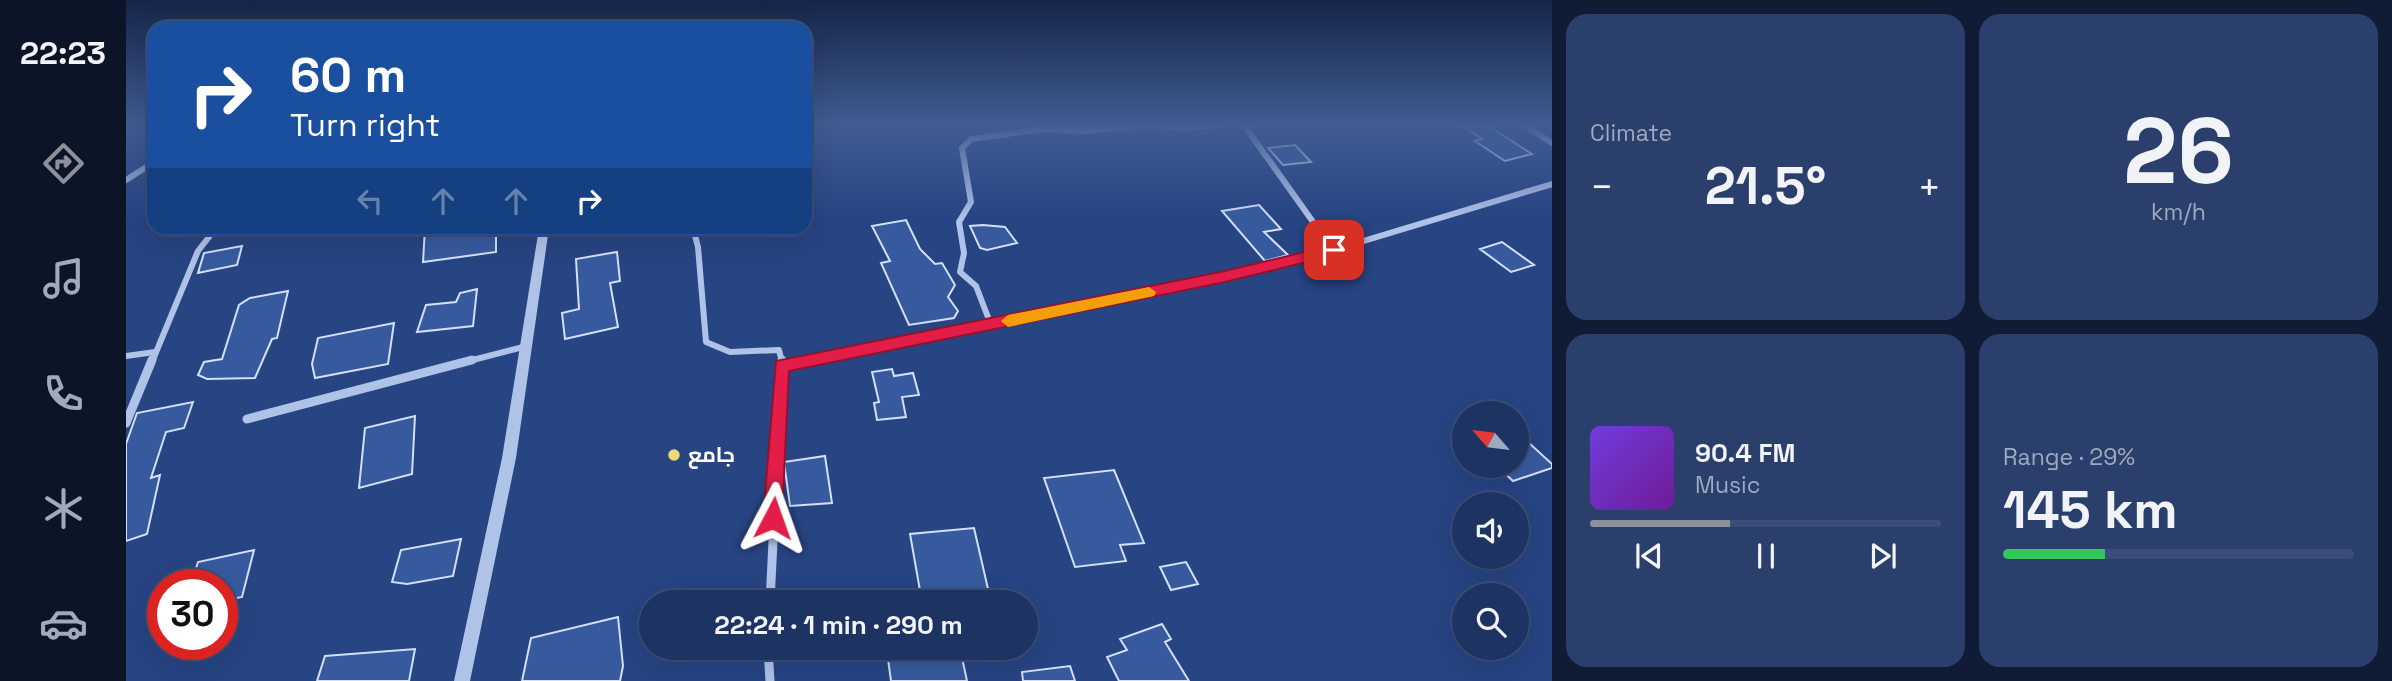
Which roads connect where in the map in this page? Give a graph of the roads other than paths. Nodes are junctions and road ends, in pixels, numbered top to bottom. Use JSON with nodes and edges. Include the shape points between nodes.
{"nodes":[{"id":1,"x":963,"y":157,"type":"edge"},
{"id":2,"x":1267,"y":157,"type":"edge"},
{"id":3,"x":147,"y":166,"type":"edge"},
{"id":4,"x":126,"y":180,"type":"edge"},
{"id":5,"x":1552,"y":184,"type":"edge"},
{"id":6,"x":211,"y":235,"type":"edge"},
{"id":7,"x":543,"y":235,"type":"edge"},
{"id":8,"x":698,"y":235,"type":"edge"},
{"id":9,"x":1334,"y":250,"type":"junction"},
{"id":10,"x":991,"y":325,"type":"junction"},
{"id":11,"x":527,"y":346,"type":"junction"},
{"id":12,"x":155,"y":352,"type":"junction"},
{"id":13,"x":126,"y":356,"type":"edge"},
{"id":14,"x":781,"y":366,"type":"junction"},
{"id":15,"x":247,"y":419,"type":"dead end"},
{"id":16,"x":126,"y":423,"type":"edge"},
{"id":17,"x":770,"y":590,"type":"edge"},
{"id":18,"x":768,"y":660,"type":"edge"},
{"id":19,"x":462,"y":681,"type":"edge"},
{"id":20,"x":769,"y":681,"type":"edge"}],
"edges":[{"from":1,"to":10,"type":"street","via":[[971,202],[959,222],[964,253],[960,272],[976,286]]},
{"from":2,"to":9,"type":"street"},
{"from":3,"to":4,"type":"street"},
{"from":5,"to":9,"type":"street"},
{"from":6,"to":12,"type":"street","via":[[198,251]]},
{"from":7,"to":11,"type":"street"},
{"from":8,"to":14,"type":"street","via":[[706,342],[721,351],[781,350]]},
{"from":9,"to":10,"type":"street"},
{"from":10,"to":14,"type":"street"},
{"from":11,"to":15,"type":"street"},
{"from":11,"to":19,"type":"street","via":[[509,458]]},
{"from":12,"to":13,"type":"street"},
{"from":12,"to":16,"type":"street"},
{"from":14,"to":17,"type":"street"},
{"from":18,"to":20,"type":"street"}]}
